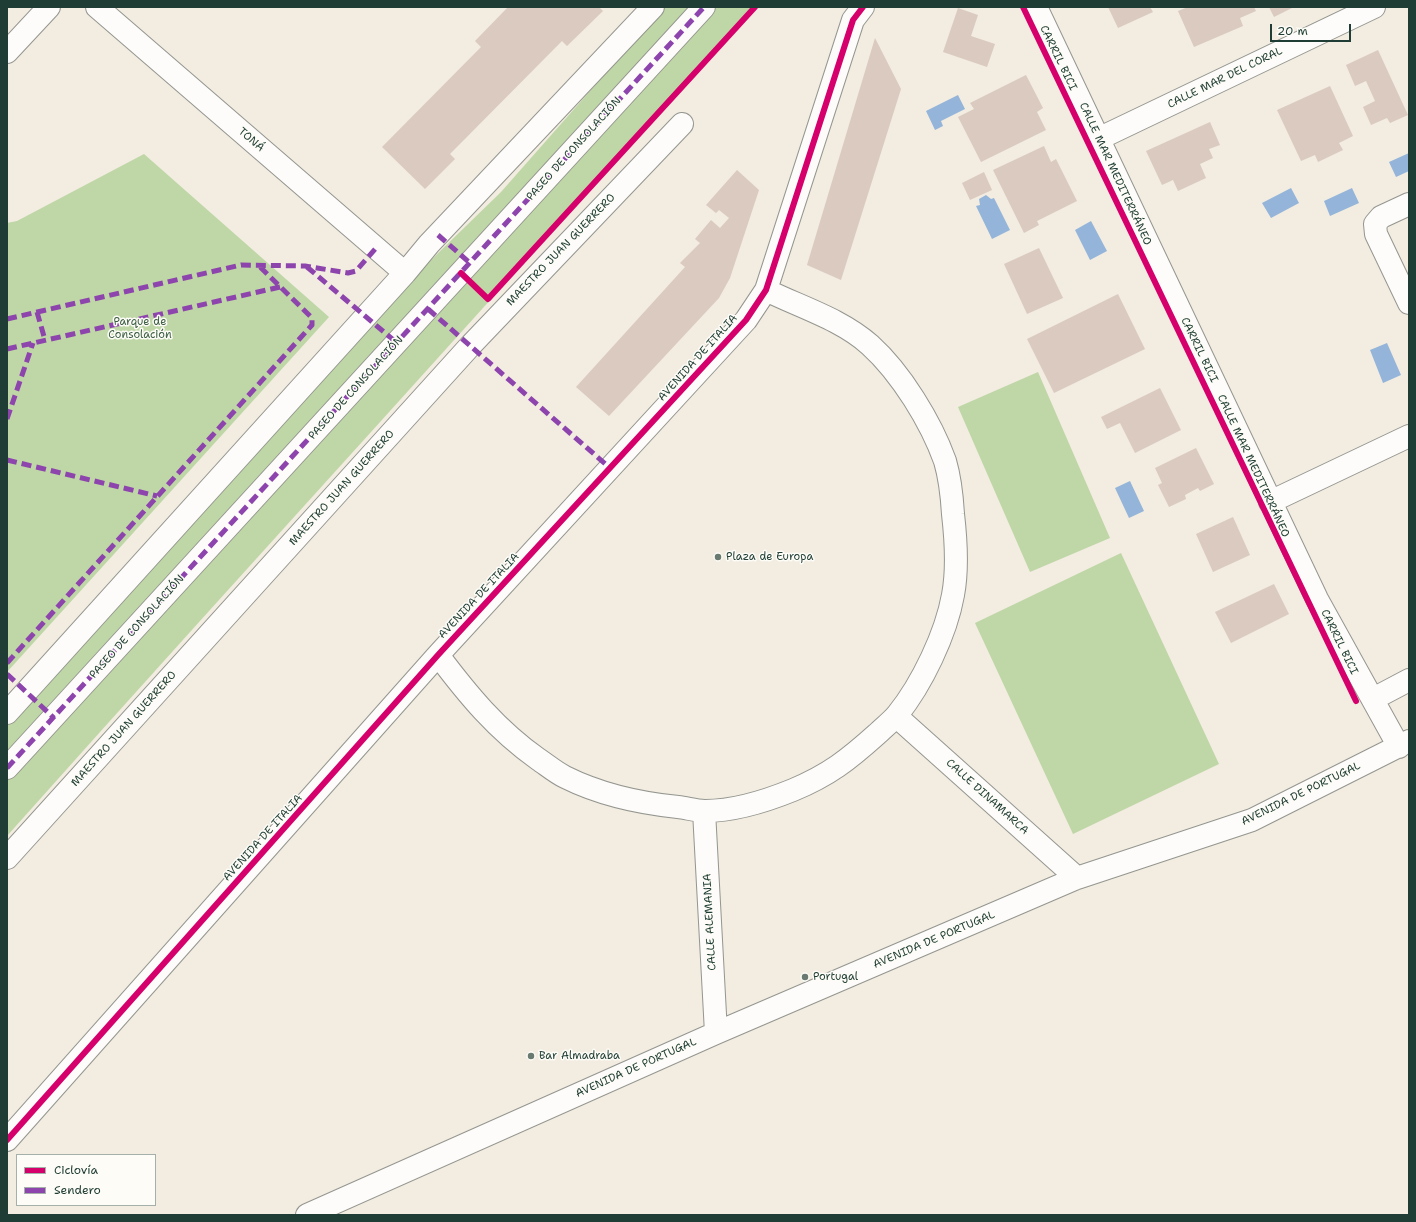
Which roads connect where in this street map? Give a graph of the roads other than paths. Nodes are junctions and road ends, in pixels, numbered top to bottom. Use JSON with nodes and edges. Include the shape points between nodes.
{"nodes":[{"id":1,"x":49,"y":7,"type":"edge"},
{"id":2,"x":97,"y":7,"type":"edge"},
{"id":3,"x":653,"y":7,"type":"edge"},
{"id":4,"x":704,"y":7,"type":"edge"},
{"id":5,"x":863,"y":7,"type":"edge"},
{"id":6,"x":1036,"y":7,"type":"edge"},
{"id":7,"x":1374,"y":7,"type":"edge"},
{"id":8,"x":7,"y":52,"type":"edge"},
{"id":9,"x":682,"y":124,"type":"dead end"},
{"id":10,"x":1098,"y":139,"type":"junction"},
{"id":11,"x":1409,"y":204,"type":"edge"},
{"id":12,"x":405,"y":273,"type":"junction"},
{"id":13,"x":766,"y":290,"type":"junction"},
{"id":14,"x":1409,"y":303,"type":"edge"},
{"id":15,"x":1409,"y":436,"type":"edge"},
{"id":16,"x":1270,"y":502,"type":"junction"},
{"id":17,"x":438,"y":655,"type":"junction"},
{"id":18,"x":1409,"y":680,"type":"edge"},
{"id":19,"x":1373,"y":699,"type":"junction"},
{"id":20,"x":7,"y":714,"type":"edge"},
{"id":21,"x":896,"y":716,"type":"junction"},
{"id":22,"x":1404,"y":744,"type":"edge"},
{"id":23,"x":7,"y":768,"type":"edge"},
{"id":24,"x":704,"y":811,"type":"junction"},
{"id":25,"x":7,"y":858,"type":"edge"},
{"id":26,"x":1077,"y":878,"type":"junction"},
{"id":27,"x":716,"y":1033,"type":"junction"},
{"id":28,"x":7,"y":1140,"type":"edge"},
{"id":29,"x":307,"y":1215,"type":"edge"}],
"edges":[{"from":1,"to":8,"type":"street"},
{"from":2,"to":12,"type":"street","name":"TONÁ"},
{"from":3,"to":12,"type":"street"},
{"from":4,"to":23,"type":"street","name":"PASEO DE CONSOLACIÓN"},
{"from":5,"to":13,"type":"street","name":"AVENIDA DE ITALIA","via":[[853,20]]},
{"from":6,"to":10,"type":"street","name":"CALLE MAR MEDITERRÁNEO"},
{"from":7,"to":10,"type":"street","name":"CALLE MAR DEL CORAL"},
{"from":9,"to":25,"type":"street","name":"MAESTRO JUAN GUERRERO","via":[[470,346]]},
{"from":10,"to":16,"type":"street","name":"CALLE MAR MEDITERRÁNEO"},
{"from":11,"to":14,"type":"street","via":[[1381,218],[1375,224],[1376,234]]},
{"from":12,"to":20,"type":"street"},
{"from":13,"to":17,"type":"street","name":"AVENIDA DE ITALIA","via":[[746,320]]},
{"from":13,"to":21,"type":"street","via":[[840,324],[869,344],[912,397],[928,424],[945,462],[955,531],[954,592],[937,644],[919,682]]},
{"from":15,"to":16,"type":"street"},
{"from":16,"to":19,"type":"street","name":"CALLE MAR MEDITERRÁNEO","via":[[1317,599]]},
{"from":17,"to":24,"type":"street","via":[[497,727],[562,776],[601,792],[650,805]]},
{"from":17,"to":28,"type":"street","name":"AVENIDA DE ITALIA"},
{"from":18,"to":19,"type":"street"},
{"from":19,"to":22,"type":"street","name":"CALLE MAR MEDITERRÁNEO"},
{"from":21,"to":24,"type":"street","via":[[843,764],[812,782],[768,799],[732,808]]},
{"from":21,"to":26,"type":"street","name":"CALLE DINAMARCA"},
{"from":22,"to":26,"type":"street","name":"AVENIDA DE PORTUGAL","via":[[1252,820]]},
{"from":24,"to":27,"type":"street","name":"CALLE ALEMANIA"},
{"from":26,"to":27,"type":"street","name":"AVENIDA DE PORTUGAL"},
{"from":27,"to":29,"type":"street","name":"AVENIDA DE PORTUGAL"}]}
